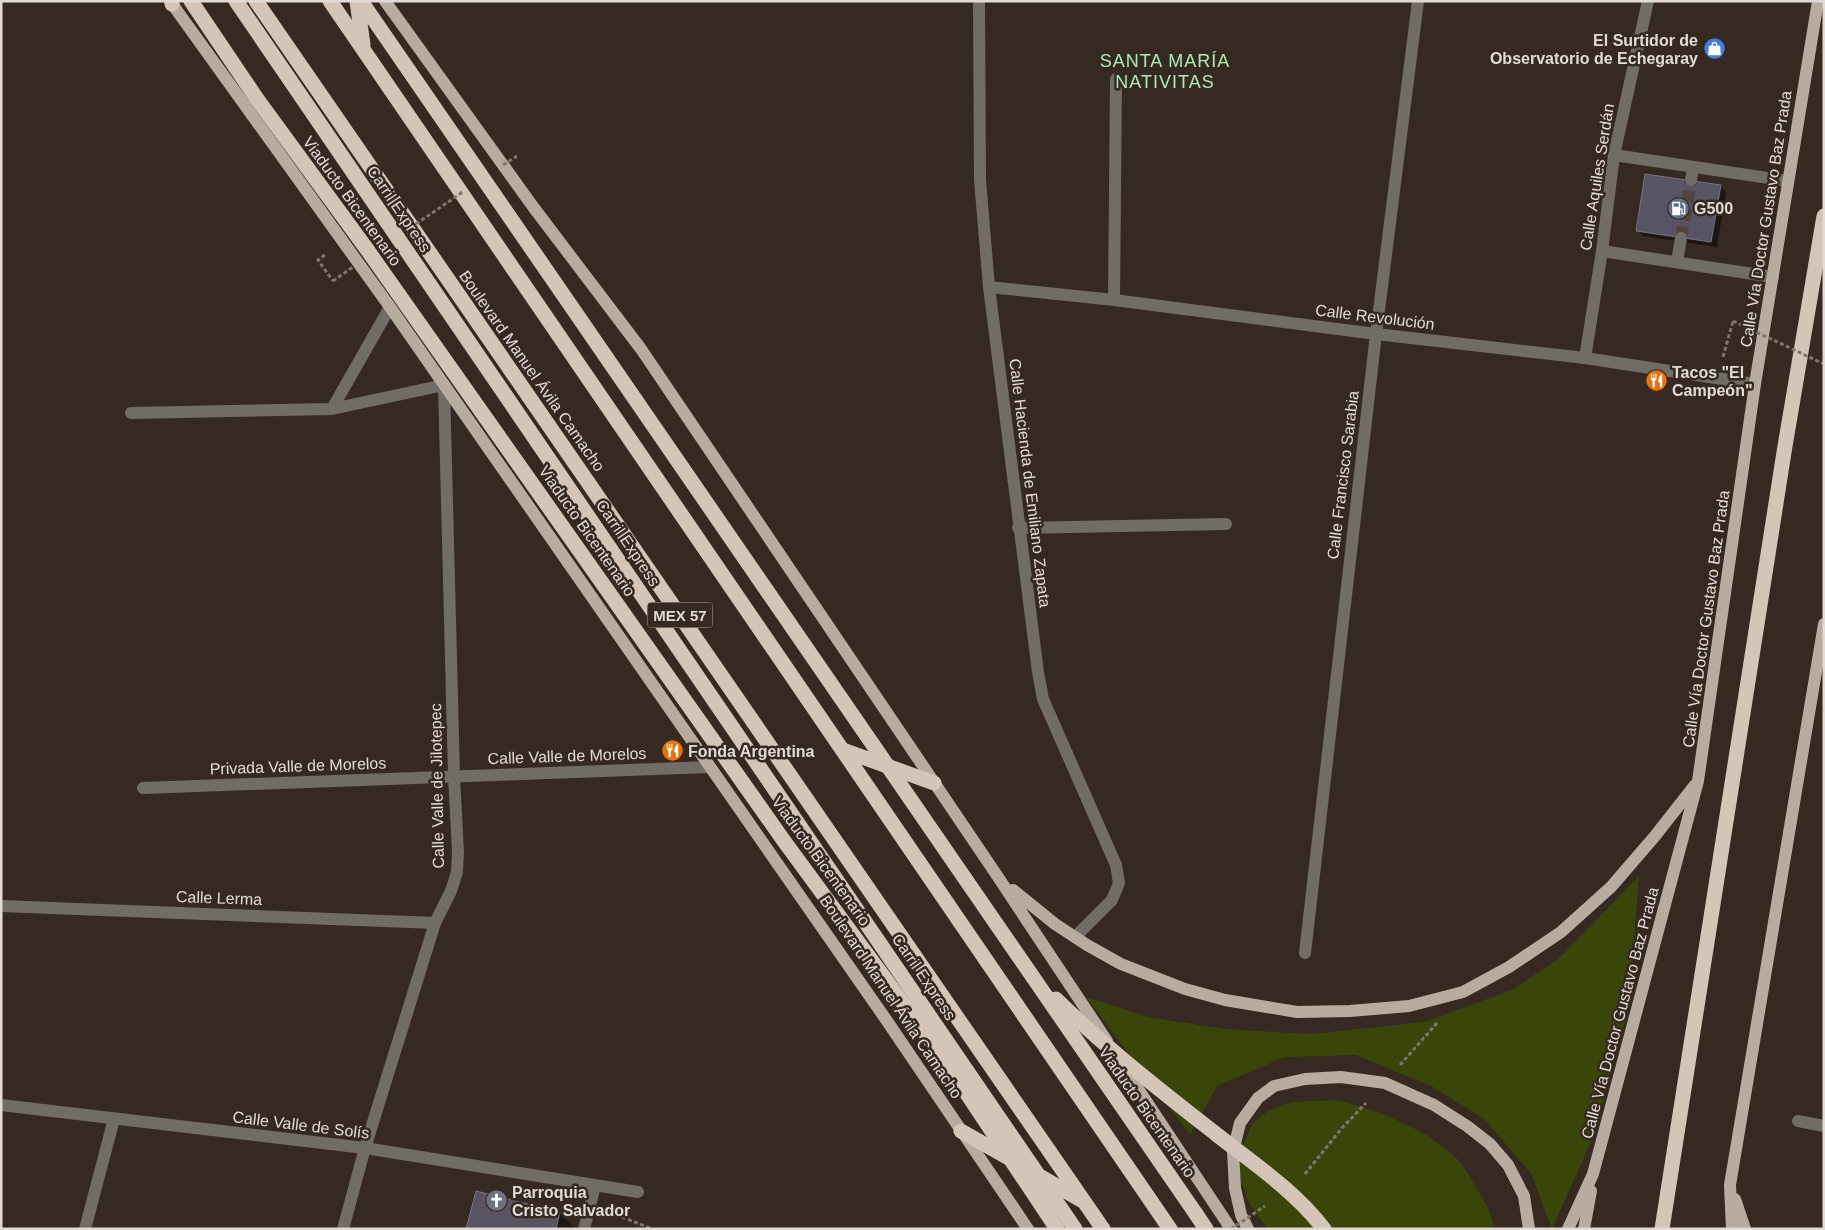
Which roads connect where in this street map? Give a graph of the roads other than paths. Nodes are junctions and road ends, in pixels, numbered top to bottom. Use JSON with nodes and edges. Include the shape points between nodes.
{"nodes":[{"id":1,"x":191,"y":1,"type":"edge"},
{"id":2,"x":236,"y":1,"type":"edge"},
{"id":3,"x":256,"y":1,"type":"edge"},
{"id":4,"x":330,"y":1,"type":"edge"},
{"id":5,"x":357,"y":1,"type":"edge"},
{"id":6,"x":361,"y":1,"type":"edge"},
{"id":7,"x":385,"y":1,"type":"edge"},
{"id":8,"x":979,"y":1,"type":"edge"},
{"id":9,"x":1418,"y":1,"type":"edge"},
{"id":10,"x":1648,"y":1,"type":"edge"},
{"id":11,"x":1818,"y":1,"type":"edge"},
{"id":12,"x":171,"y":2,"type":"edge"},
{"id":13,"x":363,"y":49,"type":"junction"},
{"id":14,"x":1116,"y":79,"type":"dead end"},
{"id":15,"x":1614,"y":155,"type":"junction"},
{"id":16,"x":1693,"y":167,"type":"junction"},
{"id":17,"x":1691,"y":180,"type":"tunnel mouth"},
{"id":18,"x":1788,"y":181,"type":"junction"},
{"id":19,"x":1824,"y":216,"type":"edge"},
{"id":20,"x":1681,"y":238,"type":"tunnel mouth"},
{"id":21,"x":1602,"y":251,"type":"junction"},
{"id":22,"x":1677,"y":262,"type":"junction"},
{"id":23,"x":1773,"y":277,"type":"junction"},
{"id":24,"x":989,"y":287,"type":"junction"},
{"id":25,"x":1114,"y":300,"type":"junction"},
{"id":26,"x":390,"y":307,"type":"junction"},
{"id":27,"x":1376,"y":334,"type":"junction"},
{"id":28,"x":1585,"y":358,"type":"junction"},
{"id":29,"x":1755,"y":384,"type":"junction"},
{"id":30,"x":444,"y":385,"type":"junction"},
{"id":31,"x":332,"y":409,"type":"junction"},
{"id":32,"x":131,"y":413,"type":"dead end"},
{"id":33,"x":1226,"y":524,"type":"dead end"},
{"id":34,"x":1018,"y":528,"type":"junction"},
{"id":35,"x":1824,"y":624,"type":"edge"},
{"id":36,"x":843,"y":750,"type":"junction"},
{"id":37,"x":710,"y":767,"type":"junction"},
{"id":38,"x":454,"y":776,"type":"junction"},
{"id":39,"x":1698,"y":781,"type":"junction"},
{"id":40,"x":934,"y":783,"type":"junction"},
{"id":41,"x":143,"y":788,"type":"dead end"},
{"id":42,"x":996,"y":874,"type":"junction"},
{"id":43,"x":1,"y":906,"type":"edge"},
{"id":44,"x":435,"y":923,"type":"junction"},
{"id":45,"x":1075,"y":937,"type":"junction"},
{"id":46,"x":1304,"y":953,"type":"dead end"},
{"id":47,"x":1040,"y":988,"type":"junction"},
{"id":48,"x":1,"y":1105,"type":"edge"},
{"id":49,"x":114,"y":1119,"type":"junction"},
{"id":50,"x":1798,"y":1121,"type":"dead end"},
{"id":51,"x":1824,"y":1126,"type":"edge"},
{"id":52,"x":961,"y":1131,"type":"junction"},
{"id":53,"x":365,"y":1148,"type":"junction"},
{"id":54,"x":1594,"y":1174,"type":"junction"},
{"id":55,"x":1730,"y":1185,"type":"junction"},
{"id":56,"x":595,"y":1186,"type":"junction"},
{"id":57,"x":638,"y":1192,"type":"dead end"},
{"id":58,"x":1085,"y":1202,"type":"junction"},
{"id":59,"x":85,"y":1229,"type":"edge"},
{"id":60,"x":343,"y":1229,"type":"edge"},
{"id":61,"x":584,"y":1229,"type":"edge"},
{"id":62,"x":1028,"y":1229,"type":"edge"},
{"id":63,"x":1057,"y":1229,"type":"edge"},
{"id":64,"x":1075,"y":1229,"type":"edge"},
{"id":65,"x":1104,"y":1229,"type":"edge"},
{"id":66,"x":1170,"y":1229,"type":"edge"},
{"id":67,"x":1206,"y":1229,"type":"edge"},
{"id":68,"x":1231,"y":1229,"type":"edge"},
{"id":69,"x":1248,"y":1229,"type":"edge"},
{"id":70,"x":1324,"y":1229,"type":"edge"},
{"id":71,"x":1528,"y":1229,"type":"edge"},
{"id":72,"x":1568,"y":1229,"type":"edge"},
{"id":73,"x":1584,"y":1229,"type":"edge"},
{"id":74,"x":1662,"y":1229,"type":"edge"},
{"id":75,"x":1723,"y":1229,"type":"edge"},
{"id":76,"x":1732,"y":1229,"type":"edge"},
{"id":77,"x":1745,"y":1229,"type":"edge"}],
"edges":[{"from":1,"to":63,"type":"highway","name":"Viaducto Bicentenario","bridge":true,"via":[[257,99],[366,248],[778,833],[944,1060]]},
{"from":2,"to":64,"type":"highway","name":"Carril Express","bridge":true},
{"from":3,"to":58,"type":"highway","name":"Boulevard Manuel Ávila Camacho","number":"MEX 57"},
{"from":4,"to":13,"type":"highway","number":"MEX 57"},
{"from":5,"to":13,"type":"highway"},
{"from":6,"to":47,"type":"highway","name":"Viaducto Bicentenario","bridge":true},
{"from":7,"to":40,"type":"main road","via":[[534,208],[641,349]]},
{"from":8,"to":24,"type":"street","name":"Calle Hacienda de Emiliano Zapata","via":[[980,180]]},
{"from":9,"to":27,"type":"street","name":"Calle Francisco Sarabia"},
{"from":10,"to":15,"type":"street","name":"Calle Aquiles Serdán"},
{"from":11,"to":18,"type":"main road","name":"Calle Vía Doctor Gustavo Baz Prada"},
{"from":12,"to":26,"type":"main road","name":"Boulevard Manuel Ávila Camacho"},
{"from":13,"to":36,"type":"highway","number":"MEX 57"},
{"from":14,"to":25,"type":"street"},
{"from":15,"to":16,"type":"street"},
{"from":15,"to":21,"type":"street","name":"Calle Aquiles Serdán"},
{"from":16,"to":17,"type":"street"},
{"from":16,"to":18,"type":"street"},
{"from":18,"to":23,"type":"main road","name":"Calle Vía Doctor Gustavo Baz Prada"},
{"from":19,"to":74,"type":"highway"},
{"from":20,"to":22,"type":"street"},
{"from":21,"to":22,"type":"street"},
{"from":21,"to":28,"type":"street","name":"Calle Aquiles Serdán"},
{"from":22,"to":23,"type":"street"},
{"from":23,"to":29,"type":"main road","name":"Calle Vía Doctor Gustavo Baz Prada"},
{"from":24,"to":25,"type":"street","name":"Calle Revolución"},
{"from":24,"to":34,"type":"street","name":"Calle Hacienda de Emiliano Zapata"},
{"from":25,"to":27,"type":"street","name":"Calle Revolución"},
{"from":26,"to":30,"type":"main road","name":"Boulevard Manuel Ávila Camacho"},
{"from":26,"to":31,"type":"street"},
{"from":27,"to":28,"type":"street","name":"Calle Revolución"},
{"from":27,"to":46,"type":"street","name":"Calle Francisco Sarabia"},
{"from":28,"to":29,"type":"street","name":"Calle Revolución"},
{"from":29,"to":39,"type":"main road","name":"Calle Vía Doctor Gustavo Baz Prada"},
{"from":30,"to":31,"type":"street"},
{"from":30,"to":37,"type":"main road","name":"Boulevard Manuel Ávila Camacho"},
{"from":30,"to":38,"type":"street","name":"Calle Valle de Jilotepec"},
{"from":31,"to":32,"type":"street"},
{"from":33,"to":34,"type":"street"},
{"from":34,"to":45,"type":"street","name":"Calle Hacienda de Emiliano Zapata","via":[[1043,699],[1116,864],[1119,883],[1112,900]]},
{"from":35,"to":55,"type":"main road"},
{"from":36,"to":40,"type":"highway"},
{"from":36,"to":66,"type":"highway","number":"MEX 57"},
{"from":37,"to":38,"type":"street","name":"Calle Valle de Morelos"},
{"from":37,"to":52,"type":"main road","name":"Boulevard Manuel Ávila Camacho"},
{"from":38,"to":41,"type":"street","name":"Privada Valle de Morelos"},
{"from":38,"to":44,"type":"street","name":"Calle Valle de Jilotepec","via":[[457,872]]},
{"from":39,"to":45,"type":"main road","via":[[1611,887],[1562,932],[1510,967],[1463,992],[1409,1006],[1297,1012],[1225,1000],[1185,989],[1121,964]]},
{"from":39,"to":54,"type":"main road","name":"Calle Vía Doctor Gustavo Baz Prada"},
{"from":40,"to":42,"type":"main road"},
{"from":42,"to":45,"type":"main road","via":[[1024,900]]},
{"from":42,"to":68,"type":"main road"},
{"from":43,"to":44,"type":"street","name":"Calle Lerma"},
{"from":44,"to":53,"type":"street","name":"Calle Valle de Jilotepec"},
{"from":47,"to":67,"type":"highway","name":"Viaducto Bicentenario","bridge":true},
{"from":47,"to":70,"type":"highway","bridge":true,"via":[[1052,994],[1138,1074],[1305,1206]]},
{"from":48,"to":49,"type":"street","name":"Calle Valle de Solís"},
{"from":49,"to":53,"type":"street","name":"Calle Valle de Solís"},
{"from":49,"to":59,"type":"street"},
{"from":50,"to":51,"type":"street"},
{"from":52,"to":58,"type":"highway"},
{"from":52,"to":62,"type":"main road","name":"Boulevard Manuel Ávila Camacho"},
{"from":53,"to":56,"type":"street","name":"Calle Valle de Solís"},
{"from":53,"to":60,"type":"street","name":"Calle Valle de Jilotepec"},
{"from":54,"to":72,"type":"main road","name":"Calle Vía Doctor Gustavo Baz Prada"},
{"from":54,"to":73,"type":"main road"},
{"from":55,"to":75,"type":"main road"},
{"from":55,"to":76,"type":"main road"},
{"from":55,"to":77,"type":"main road"},
{"from":56,"to":57,"type":"street","name":"Calle Valle de Solís"},
{"from":56,"to":61,"type":"street"},
{"from":58,"to":65,"type":"highway","name":"Boulevard Manuel Ávila Camacho","number":"MEX 57"},
{"from":69,"to":71,"type":"main road","via":[[1235,1188],[1233,1152],[1240,1123],[1258,1098],[1274,1086],[1305,1079],[1342,1077],[1385,1083],[1434,1105],[1490,1144],[1508,1165],[1524,1196]]}]}
